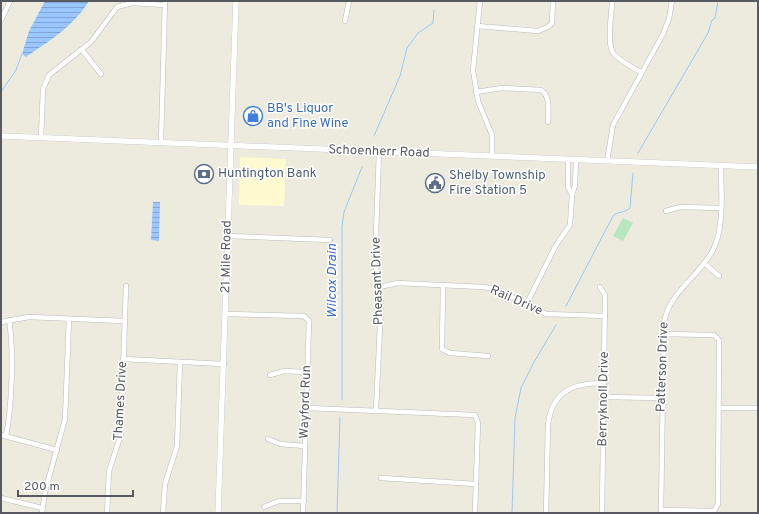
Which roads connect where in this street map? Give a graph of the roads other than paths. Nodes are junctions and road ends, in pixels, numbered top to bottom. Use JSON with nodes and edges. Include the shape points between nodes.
{"nodes":[{"id":1,"x":10,"y":1,"type":"edge"},
{"id":2,"x":236,"y":1,"type":"edge"},
{"id":3,"x":349,"y":1,"type":"edge"},
{"id":4,"x":480,"y":1,"type":"edge"},
{"id":5,"x":553,"y":1,"type":"edge"},
{"id":6,"x":612,"y":1,"type":"edge"},
{"id":7,"x":672,"y":1,"type":"edge"},
{"id":8,"x":165,"y":3,"type":"edge"},
{"id":9,"x":1,"y":19,"type":"edge"},
{"id":10,"x":345,"y":21,"type":"dead end"},
{"id":11,"x":477,"y":26,"type":"junction"},
{"id":12,"x":82,"y":50,"type":"junction"},
{"id":13,"x":641,"y":72,"type":"junction"},
{"id":14,"x":101,"y":74,"type":"dead end"},
{"id":15,"x":476,"y":92,"type":"junction"},
{"id":16,"x":548,"y":122,"type":"dead end"},
{"id":17,"x":1,"y":136,"type":"edge"},
{"id":18,"x":41,"y":138,"type":"junction"},
{"id":19,"x":161,"y":143,"type":"junction"},
{"id":20,"x":230,"y":146,"type":"junction"},
{"id":21,"x":379,"y":152,"type":"junction"},
{"id":22,"x":492,"y":156,"type":"junction"},
{"id":23,"x":568,"y":160,"type":"junction"},
{"id":24,"x":576,"y":160,"type":"junction"},
{"id":25,"x":607,"y":161,"type":"junction"},
{"id":26,"x":721,"y":166,"type":"junction"},
{"id":27,"x":758,"y":167,"type":"edge"},
{"id":28,"x":572,"y":195,"type":"junction"},
{"id":29,"x":720,"y":208,"type":"junction"},
{"id":30,"x":666,"y":211,"type":"dead end"},
{"id":31,"x":228,"y":236,"type":"junction"},
{"id":32,"x":330,"y":240,"type":"dead end"},
{"id":33,"x":704,"y":263,"type":"junction"},
{"id":34,"x":719,"y":276,"type":"dead end"},
{"id":35,"x":443,"y":285,"type":"junction"},
{"id":36,"x":126,"y":286,"type":"dead end"},
{"id":37,"x":379,"y":287,"type":"junction"},
{"id":38,"x":600,"y":287,"type":"dead end"},
{"id":39,"x":526,"y":305,"type":"junction"},
{"id":40,"x":226,"y":314,"type":"junction"},
{"id":41,"x":605,"y":316,"type":"junction"},
{"id":42,"x":69,"y":319,"type":"junction"},
{"id":43,"x":9,"y":320,"type":"junction"},
{"id":44,"x":124,"y":321,"type":"junction"},
{"id":45,"x":1,"y":322,"type":"edge"},
{"id":46,"x":663,"y":334,"type":"junction"},
{"id":47,"x":488,"y":356,"type":"dead end"},
{"id":48,"x":123,"y":359,"type":"junction"},
{"id":49,"x":180,"y":362,"type":"junction"},
{"id":50,"x":224,"y":364,"type":"junction"},
{"id":51,"x":307,"y":372,"type":"junction"},
{"id":52,"x":270,"y":375,"type":"dead end"},
{"id":53,"x":604,"y":383,"type":"junction"},
{"id":54,"x":604,"y":397,"type":"junction"},
{"id":55,"x":662,"y":398,"type":"junction"},
{"id":56,"x":307,"y":408,"type":"junction"},
{"id":57,"x":719,"y":408,"type":"junction"},
{"id":58,"x":758,"y":408,"type":"edge"},
{"id":59,"x":376,"y":410,"type":"junction"},
{"id":60,"x":3,"y":435,"type":"edge"},
{"id":61,"x":268,"y":439,"type":"dead end"},
{"id":62,"x":305,"y":446,"type":"junction"},
{"id":63,"x":57,"y":450,"type":"junction"},
{"id":64,"x":381,"y":478,"type":"dead end"},
{"id":65,"x":476,"y":484,"type":"junction"},
{"id":66,"x":1,"y":498,"type":"edge"},
{"id":67,"x":304,"y":501,"type":"junction"},
{"id":68,"x":264,"y":507,"type":"dead end"},
{"id":69,"x":42,"y":510,"type":"edge"},
{"id":70,"x":661,"y":512,"type":"edge"},
{"id":71,"x":107,"y":513,"type":"edge"},
{"id":72,"x":163,"y":513,"type":"edge"},
{"id":73,"x":218,"y":513,"type":"edge"},
{"id":74,"x":303,"y":513,"type":"edge"},
{"id":75,"x":476,"y":513,"type":"edge"},
{"id":76,"x":546,"y":513,"type":"edge"},
{"id":77,"x":602,"y":513,"type":"edge"}],
"edges":[{"from":1,"to":9,"type":"street"},
{"from":2,"to":20,"type":"street","name":"21 Mile Road"},
{"from":3,"to":10,"type":"street"},
{"from":4,"to":11,"type":"street"},
{"from":5,"to":11,"type":"street","via":[[552,22],[544,30]]},
{"from":6,"to":13,"type":"street","via":[[612,52]]},
{"from":7,"to":13,"type":"street","via":[[668,24]]},
{"from":8,"to":12,"type":"street","via":[[121,5],[114,10],[98,34]]},
{"from":8,"to":19,"type":"street"},
{"from":11,"to":15,"type":"street","via":[[473,70]]},
{"from":12,"to":14,"type":"street"},
{"from":12,"to":18,"type":"street","via":[[53,72],[45,82]]},
{"from":13,"to":25,"type":"street","via":[[613,125]]},
{"from":15,"to":16,"type":"street","via":[[502,88],[540,90],[548,99]]},
{"from":15,"to":22,"type":"street","via":[[491,132]]},
{"from":17,"to":18,"type":"street","name":"Schoenherr Road"},
{"from":18,"to":19,"type":"street","name":"Schoenherr Road"},
{"from":19,"to":20,"type":"street","name":"Schoenherr Road"},
{"from":20,"to":21,"type":"street","name":"Schoenherr Road"},
{"from":20,"to":31,"type":"street","name":"21 Mile Road"},
{"from":21,"to":22,"type":"street","name":"Schoenherr Road"},
{"from":21,"to":37,"type":"street","name":"Pheasant Drive","via":[[375,256]]},
{"from":22,"to":23,"type":"street","name":"Schoenherr Road"},
{"from":23,"to":24,"type":"street","name":"Schoenherr Road"},
{"from":23,"to":28,"type":"street","via":[[568,187]]},
{"from":24,"to":25,"type":"street","name":"Schoenherr Road"},
{"from":24,"to":28,"type":"street"},
{"from":25,"to":26,"type":"street","name":"Schoenherr Road"},
{"from":26,"to":27,"type":"street","name":"Schoenherr Road"},
{"from":26,"to":29,"type":"street","name":"Patterson Drive"},
{"from":28,"to":39,"type":"street","via":[[570,225],[556,245]]},
{"from":29,"to":30,"type":"street","via":[[680,207]]},
{"from":29,"to":33,"type":"street","name":"Patterson Drive","via":[[716,242]]},
{"from":31,"to":32,"type":"street"},
{"from":31,"to":40,"type":"street","name":"21 Mile Road"},
{"from":33,"to":34,"type":"street"},
{"from":33,"to":46,"type":"street","name":"Patterson Drive","via":[[670,304]]},
{"from":35,"to":37,"type":"street","name":"Rail Drive","via":[[398,283]]},
{"from":35,"to":39,"type":"street","name":"Rail Drive","via":[[491,288]]},
{"from":35,"to":47,"type":"street","via":[[440,345],[443,350],[450,353]]},
{"from":36,"to":44,"type":"street","name":"Thames Drive"},
{"from":37,"to":59,"type":"street","name":"Pheasant Drive","via":[[381,305]]},
{"from":38,"to":41,"type":"street","name":"Berryknoll Drive","via":[[605,295]]},
{"from":39,"to":41,"type":"street","name":"Rail Drive","via":[[551,315]]},
{"from":40,"to":50,"type":"street","name":"21 Mile Road"},
{"from":40,"to":51,"type":"street","name":"Wayford Run","via":[[304,316],[308,321]]},
{"from":41,"to":53,"type":"street","name":"Berryknoll Drive"},
{"from":42,"to":43,"type":"street","via":[[29,317]]},
{"from":42,"to":44,"type":"street"},
{"from":42,"to":63,"type":"street","via":[[66,413]]},
{"from":43,"to":45,"type":"street"},
{"from":43,"to":60,"type":"street","via":[[12,339],[9,412]]},
{"from":44,"to":48,"type":"street","name":"Thames Drive"},
{"from":46,"to":55,"type":"street","name":"Patterson Drive"},
{"from":46,"to":57,"type":"street","via":[[718,337]]},
{"from":48,"to":49,"type":"street"},
{"from":48,"to":71,"type":"street","name":"Thames Drive","via":[[121,434],[109,471]]},
{"from":49,"to":50,"type":"street"},
{"from":49,"to":72,"type":"street","via":[[177,446],[165,484]]},
{"from":50,"to":73,"type":"street","name":"21 Mile Road"},
{"from":51,"to":52,"type":"street","via":[[284,371]]},
{"from":51,"to":56,"type":"street","name":"Wayford Run"},
{"from":53,"to":54,"type":"street","name":"Berryknoll Drive"},
{"from":53,"to":76,"type":"street","via":[[588,383],[568,389],[556,399],[550,411]]},
{"from":54,"to":55,"type":"street"},
{"from":54,"to":77,"type":"street","name":"Berryknoll Drive"},
{"from":55,"to":70,"type":"street","name":"Patterson Drive"},
{"from":56,"to":59,"type":"street"},
{"from":56,"to":62,"type":"street","name":"Wayford Run"},
{"from":57,"to":58,"type":"street"},
{"from":57,"to":70,"type":"street","via":[[716,508],[709,511]]},
{"from":59,"to":65,"type":"street","via":[[476,416]]},
{"from":60,"to":63,"type":"street"},
{"from":61,"to":62,"type":"street","via":[[280,444]]},
{"from":62,"to":67,"type":"street","name":"Wayford Run"},
{"from":63,"to":69,"type":"street"},
{"from":64,"to":65,"type":"street"},
{"from":65,"to":75,"type":"street"},
{"from":66,"to":69,"type":"street"},
{"from":67,"to":68,"type":"street","via":[[282,501]]},
{"from":67,"to":74,"type":"street","name":"Wayford Run"}]}
